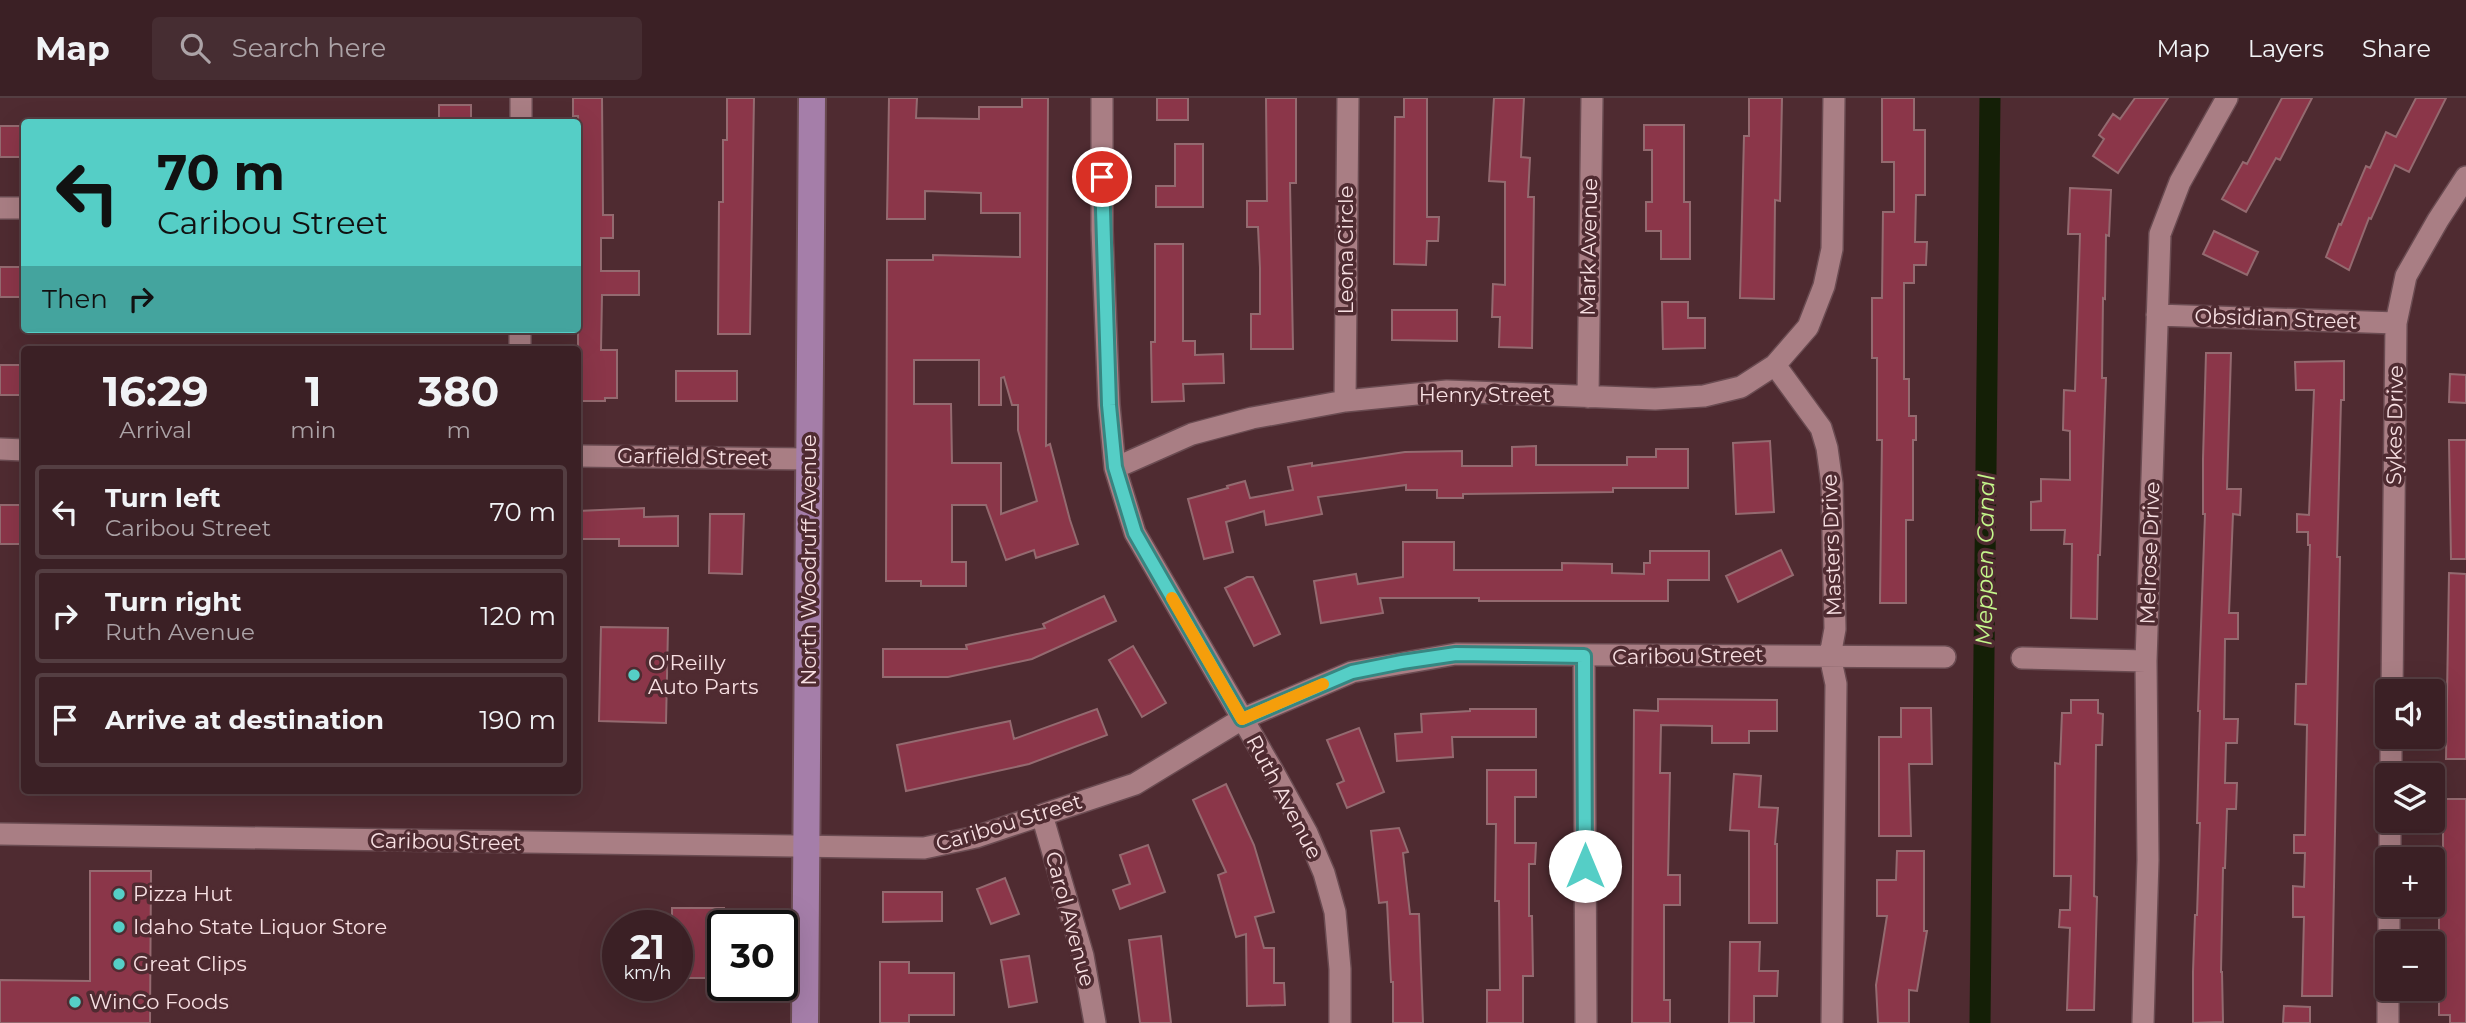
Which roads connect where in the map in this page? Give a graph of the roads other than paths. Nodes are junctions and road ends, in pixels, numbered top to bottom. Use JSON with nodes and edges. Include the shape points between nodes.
{"nodes":[{"id":1,"x":522,"y":98,"type":"edge"},
{"id":2,"x":812,"y":98,"type":"edge"},
{"id":3,"x":1102,"y":98,"type":"edge"},
{"id":4,"x":1348,"y":98,"type":"edge"},
{"id":5,"x":1591,"y":98,"type":"edge"},
{"id":6,"x":1834,"y":98,"type":"edge"},
{"id":7,"x":2227,"y":98,"type":"edge"},
{"id":8,"x":521,"y":119,"type":"edge"},
{"id":9,"x":2466,"y":177,"type":"edge"},
{"id":10,"x":0,"y":208,"type":"edge"},
{"id":11,"x":21,"y":208,"type":"edge"},
{"id":12,"x":2157,"y":315,"type":"junction"},
{"id":13,"x":2396,"y":323,"type":"junction"},
{"id":14,"x":1775,"y":365,"type":"junction"},
{"id":15,"x":1588,"y":397,"type":"junction"},
{"id":16,"x":1345,"y":401,"type":"junction"},
{"id":17,"x":0,"y":449,"type":"edge"},
{"id":18,"x":21,"y":450,"type":"edge"},
{"id":19,"x":581,"y":456,"type":"edge"},
{"id":20,"x":809,"y":459,"type":"junction"},
{"id":21,"x":1115,"y":467,"type":"junction"},
{"id":22,"x":1584,"y":656,"type":"junction"},
{"id":23,"x":1830,"y":656,"type":"junction"},
{"id":24,"x":1945,"y":657,"type":"dead end"},
{"id":25,"x":2022,"y":658,"type":"dead end"},
{"id":26,"x":2146,"y":661,"type":"junction"},
{"id":27,"x":2392,"y":679,"type":"edge"},
{"id":28,"x":1242,"y":719,"type":"junction"},
{"id":29,"x":1042,"y":815,"type":"junction"},
{"id":30,"x":0,"y":834,"type":"edge"},
{"id":31,"x":806,"y":848,"type":"junction"},
{"id":32,"x":2388,"y":1001,"type":"edge"},
{"id":33,"x":806,"y":1023,"type":"edge"},
{"id":34,"x":1095,"y":1023,"type":"edge"},
{"id":35,"x":1340,"y":1023,"type":"edge"},
{"id":36,"x":1586,"y":1023,"type":"edge"},
{"id":37,"x":1832,"y":1023,"type":"edge"},
{"id":38,"x":2143,"y":1023,"type":"edge"},
{"id":39,"x":2388,"y":1023,"type":"edge"}],
"edges":[{"from":1,"to":8,"type":"street"},
{"from":2,"to":20,"type":"main road","name":"North Woodruff Avenue"},
{"from":3,"to":21,"type":"street","name":"Ruth Avenue","via":[[1102,230]]},
{"from":4,"to":16,"type":"street","name":"Leona Circle"},
{"from":5,"to":15,"type":"street","name":"Mark Avenue"},
{"from":6,"to":14,"type":"street","via":[[1832,249],[1824,286],[1808,327]]},
{"from":7,"to":12,"type":"street","name":"Melrose Drive","via":[[2180,182],[2160,234]]},
{"from":9,"to":13,"type":"street","name":"Sykes Drive","via":[[2406,276]]},
{"from":10,"to":11,"type":"street"},
{"from":12,"to":13,"type":"street","name":"Obsidian Street"},
{"from":12,"to":26,"type":"street","name":"Melrose Drive"},
{"from":13,"to":27,"type":"street","name":"Sykes Drive"},
{"from":14,"to":15,"type":"street","name":"Henry Street","via":[[1741,387],[1704,396]]},
{"from":14,"to":23,"type":"street","name":"Masters Drive","via":[[1821,428],[1827,449],[1835,615]]},
{"from":15,"to":16,"type":"street","name":"Henry Street","via":[[1447,391]]},
{"from":16,"to":21,"type":"street","name":"Henry Street","via":[[1192,434]]},
{"from":17,"to":18,"type":"street"},
{"from":19,"to":20,"type":"street","name":"Garfield Street"},
{"from":20,"to":31,"type":"main road","name":"North Woodruff Avenue"},
{"from":21,"to":28,"type":"street","name":"Ruth Avenue","via":[[1135,533]]},
{"from":22,"to":23,"type":"street","name":"Caribou Street"},
{"from":22,"to":28,"type":"street","name":"Caribou Street","via":[[1456,654],[1402,662],[1352,672]]},
{"from":22,"to":36,"type":"street"},
{"from":23,"to":24,"type":"street","name":"Caribou Street"},
{"from":23,"to":37,"type":"street","name":"Masters Drive","via":[[1836,684]]},
{"from":25,"to":26,"type":"street"},
{"from":26,"to":38,"type":"street","name":"Melrose Drive","via":[[2148,860]]},
{"from":28,"to":29,"type":"street","name":"Caribou Street","via":[[1135,784]]},
{"from":28,"to":35,"type":"street","name":"Ruth Avenue","via":[[1307,833],[1324,873],[1335,912]]},
{"from":29,"to":31,"type":"street","name":"Caribou Street","via":[[923,848]]},
{"from":29,"to":34,"type":"street","name":"Carol Avenue","via":[[1083,956]]},
{"from":30,"to":31,"type":"street","name":"Caribou Street"},
{"from":31,"to":33,"type":"main road","name":"North Woodruff Avenue"},
{"from":32,"to":39,"type":"street"}]}
